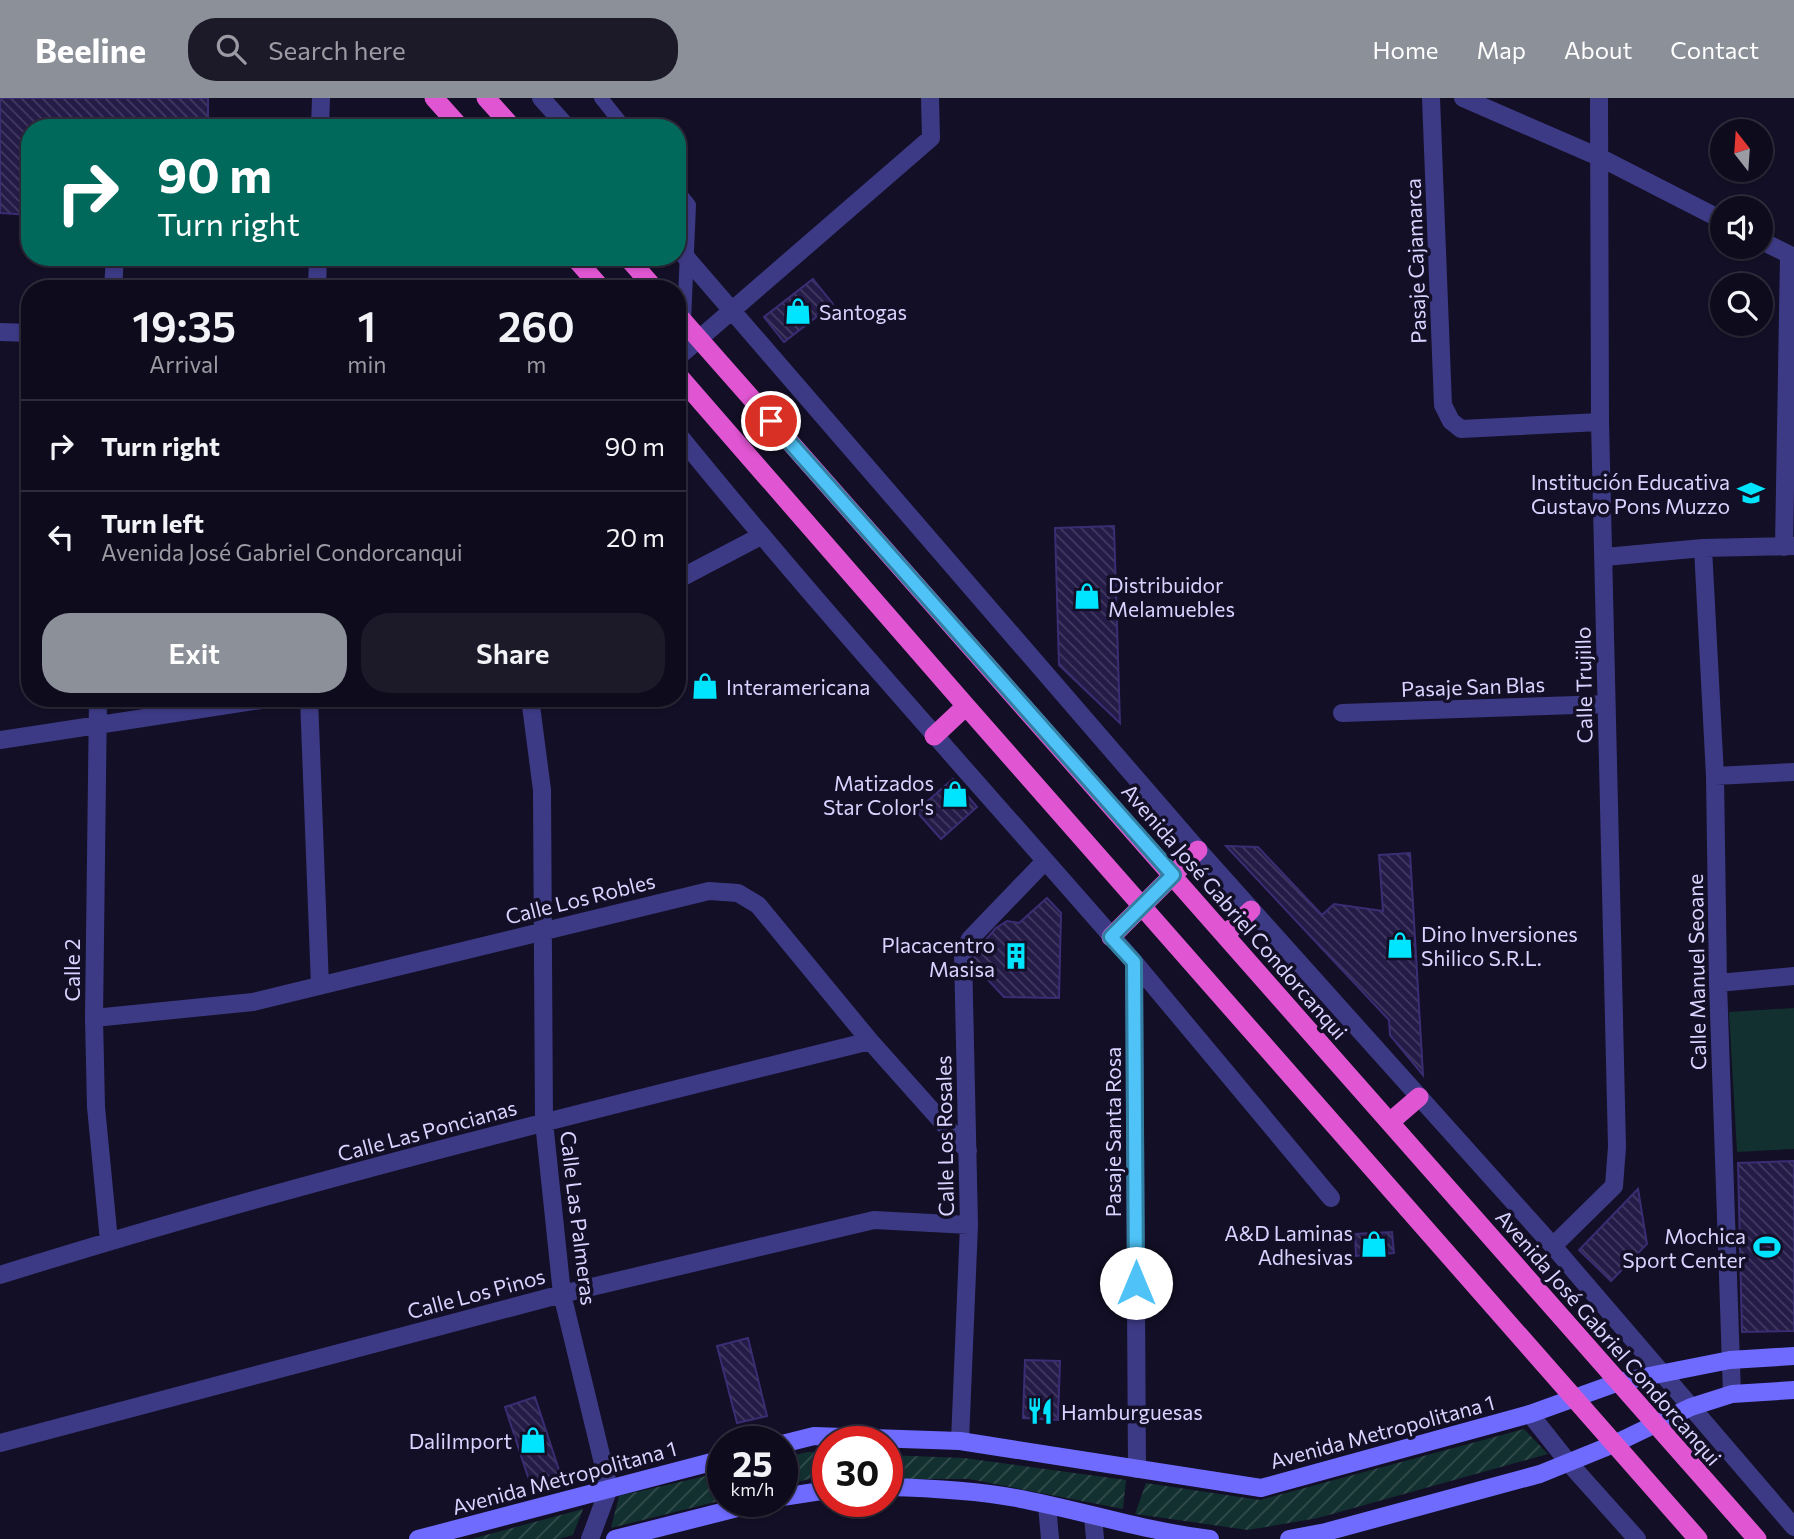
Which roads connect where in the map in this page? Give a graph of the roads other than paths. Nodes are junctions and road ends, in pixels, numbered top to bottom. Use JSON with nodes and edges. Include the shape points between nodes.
{"nodes":[{"id":1,"x":321,"y":98,"type":"edge"},
{"id":2,"x":435,"y":98,"type":"edge"},
{"id":3,"x":486,"y":98,"type":"edge"},
{"id":4,"x":541,"y":98,"type":"edge"},
{"id":5,"x":601,"y":98,"type":"edge"},
{"id":6,"x":930,"y":98,"type":"edge"},
{"id":7,"x":1432,"y":98,"type":"edge"},
{"id":8,"x":1463,"y":98,"type":"edge"},
{"id":9,"x":1599,"y":98,"type":"edge"},
{"id":10,"x":320,"y":119,"type":"edge"},
{"id":11,"x":453,"y":119,"type":"edge"},
{"id":12,"x":505,"y":119,"type":"edge"},
{"id":13,"x":560,"y":119,"type":"edge"},
{"id":14,"x":618,"y":119,"type":"edge"},
{"id":15,"x":1599,"y":157,"type":"junction"},
{"id":16,"x":686,"y":201,"type":"edge"},
{"id":17,"x":1710,"y":214,"type":"edge"},
{"id":18,"x":686,"y":223,"type":"edge"},
{"id":19,"x":1773,"y":246,"type":"edge"},
{"id":20,"x":1792,"y":256,"type":"edge"},
{"id":21,"x":686,"y":258,"type":"edge"},
{"id":22,"x":582,"y":266,"type":"edge"},
{"id":23,"x":635,"y":266,"type":"edge"},
{"id":24,"x":594,"y":280,"type":"edge"},
{"id":25,"x":647,"y":280,"type":"edge"},
{"id":26,"x":732,"y":309,"type":"junction"},
{"id":27,"x":686,"y":325,"type":"edge"},
{"id":28,"x":0,"y":332,"type":"edge"},
{"id":29,"x":21,"y":333,"type":"edge"},
{"id":30,"x":698,"y":338,"type":"junction"},
{"id":31,"x":686,"y":349,"type":"edge"},
{"id":32,"x":686,"y":384,"type":"edge"},
{"id":33,"x":1600,"y":422,"type":"junction"},
{"id":34,"x":686,"y":444,"type":"edge"},
{"id":35,"x":761,"y":537,"type":"junction"},
{"id":36,"x":1789,"y":547,"type":"edge"},
{"id":37,"x":1703,"y":548,"type":"junction"},
{"id":38,"x":1605,"y":557,"type":"junction"},
{"id":39,"x":686,"y":575,"type":"edge"},
{"id":40,"x":1606,"y":704,"type":"junction"},
{"id":41,"x":966,"y":706,"type":"junction"},
{"id":42,"x":98,"y":707,"type":"edge"},
{"id":43,"x":217,"y":707,"type":"edge"},
{"id":44,"x":309,"y":707,"type":"edge"},
{"id":45,"x":531,"y":707,"type":"edge"},
{"id":46,"x":1342,"y":713,"type":"dead end"},
{"id":47,"x":97,"y":726,"type":"junction"},
{"id":48,"x":933,"y":736,"type":"junction"},
{"id":49,"x":0,"y":740,"type":"edge"},
{"id":50,"x":1794,"y":772,"type":"edge"},
{"id":51,"x":1715,"y":776,"type":"junction"},
{"id":52,"x":1198,"y":850,"type":"junction"},
{"id":53,"x":1045,"y":861,"type":"junction"},
{"id":54,"x":1173,"y":875,"type":"junction"},
{"id":55,"x":1142,"y":906,"type":"junction"},
{"id":56,"x":1251,"y":910,"type":"junction"},
{"id":57,"x":543,"y":931,"type":"junction"},
{"id":58,"x":1225,"y":935,"type":"junction"},
{"id":59,"x":1111,"y":937,"type":"junction"},
{"id":60,"x":1134,"y":962,"type":"junction"},
{"id":61,"x":1794,"y":976,"type":"edge"},
{"id":62,"x":1718,"y":983,"type":"junction"},
{"id":63,"x":320,"y":986,"type":"junction"},
{"id":64,"x":94,"y":1018,"type":"junction"},
{"id":65,"x":870,"y":1041,"type":"junction"},
{"id":66,"x":1419,"y":1097,"type":"junction"},
{"id":67,"x":544,"y":1122,"type":"junction"},
{"id":68,"x":1390,"y":1122,"type":"junction"},
{"id":69,"x":968,"y":1151,"type":"junction"},
{"id":70,"x":1331,"y":1198,"type":"dead end"},
{"id":71,"x":970,"y":1225,"type":"junction"},
{"id":72,"x":109,"y":1241,"type":"junction"},
{"id":73,"x":1553,"y":1246,"type":"junction"},
{"id":74,"x":0,"y":1275,"type":"edge"},
{"id":75,"x":562,"y":1294,"type":"junction"},
{"id":76,"x":1794,"y":1356,"type":"edge"},
{"id":77,"x":1730,"y":1360,"type":"junction"},
{"id":78,"x":1661,"y":1372,"type":"junction"},
{"id":79,"x":1619,"y":1382,"type":"junction"},
{"id":80,"x":1794,"y":1390,"type":"edge"},
{"id":81,"x":1732,"y":1394,"type":"junction"},
{"id":82,"x":1576,"y":1399,"type":"junction"},
{"id":83,"x":1691,"y":1407,"type":"junction"},
{"id":84,"x":1530,"y":1414,"type":"junction"},
{"id":85,"x":1656,"y":1425,"type":"junction"},
{"id":86,"x":798,"y":1440,"type":"edge"},
{"id":87,"x":960,"y":1441,"type":"junction"},
{"id":88,"x":0,"y":1443,"type":"edge"},
{"id":89,"x":1614,"y":1444,"type":"junction"},
{"id":90,"x":1568,"y":1462,"type":"junction"},
{"id":91,"x":707,"y":1463,"type":"edge"},
{"id":92,"x":1137,"y":1469,"type":"junction"},
{"id":93,"x":609,"y":1488,"type":"junction"},
{"id":94,"x":903,"y":1488,"type":"edge"},
{"id":95,"x":1047,"y":1505,"type":"junction"},
{"id":96,"x":707,"y":1516,"type":"edge"},
{"id":97,"x":1093,"y":1516,"type":"junction"},
{"id":98,"x":1794,"y":1527,"type":"edge"},
{"id":99,"x":418,"y":1539,"type":"edge"},
{"id":100,"x":590,"y":1539,"type":"edge"},
{"id":101,"x":615,"y":1539,"type":"edge"},
{"id":102,"x":1050,"y":1539,"type":"edge"},
{"id":103,"x":1095,"y":1539,"type":"edge"},
{"id":104,"x":1210,"y":1539,"type":"edge"},
{"id":105,"x":1289,"y":1539,"type":"edge"},
{"id":106,"x":1637,"y":1539,"type":"edge"},
{"id":107,"x":1698,"y":1539,"type":"edge"},
{"id":108,"x":1757,"y":1539,"type":"edge"}],
"edges":[{"from":1,"to":10,"type":"street"},
{"from":2,"to":11,"type":"highway"},
{"from":3,"to":12,"type":"highway"},
{"from":4,"to":13,"type":"street"},
{"from":5,"to":14,"type":"lane"},
{"from":6,"to":26,"type":"street","via":[[931,138]]},
{"from":7,"to":33,"type":"street","name":"Pasaje Cajamarca","via":[[1443,405],[1451,421],[1461,429]]},
{"from":8,"to":15,"type":"street"},
{"from":9,"to":15,"type":"street","name":"Calle Trujillo"},
{"from":15,"to":17,"type":"street"},
{"from":15,"to":33,"type":"street","name":"Calle Trujillo"},
{"from":16,"to":18,"type":"lane"},
{"from":19,"to":20,"type":"street"},
{"from":20,"to":36,"type":"street"},
{"from":21,"to":26,"type":"street"},
{"from":22,"to":24,"type":"highway"},
{"from":23,"to":25,"type":"highway"},
{"from":26,"to":30,"type":"street"},
{"from":26,"to":52,"type":"street"},
{"from":27,"to":30,"type":"highway","name":"Avenida José Gabriel Condorcanqui"},
{"from":28,"to":29,"type":"street"},
{"from":30,"to":31,"type":"street"},
{"from":30,"to":54,"type":"highway","name":"Avenida José Gabriel Condorcanqui"},
{"from":32,"to":41,"type":"highway"},
{"from":33,"to":38,"type":"street","name":"Calle Trujillo"},
{"from":34,"to":35,"type":"street"},
{"from":35,"to":39,"type":"street"},
{"from":35,"to":48,"type":"street"},
{"from":36,"to":37,"type":"street"},
{"from":37,"to":38,"type":"street"},
{"from":37,"to":51,"type":"street","name":"Calle Manuel Seoane"},
{"from":38,"to":40,"type":"street","name":"Calle Trujillo"},
{"from":40,"to":46,"type":"street","name":"Pasaje San Blas"},
{"from":40,"to":73,"type":"street","name":"Calle Trujillo","via":[[1614,1186]]},
{"from":41,"to":48,"type":"highway"},
{"from":41,"to":55,"type":"highway"},
{"from":42,"to":47,"type":"street","name":"Calle 2"},
{"from":43,"to":47,"type":"street"},
{"from":44,"to":63,"type":"street"},
{"from":45,"to":57,"type":"street","name":"Calle Las Palmeras","via":[[542,790]]},
{"from":47,"to":49,"type":"street"},
{"from":47,"to":64,"type":"street","name":"Calle 2"},
{"from":48,"to":53,"type":"street"},
{"from":50,"to":51,"type":"street"},
{"from":51,"to":62,"type":"street","name":"Calle Manuel Seoane"},
{"from":52,"to":54,"type":"highway"},
{"from":52,"to":56,"type":"street"},
{"from":53,"to":59,"type":"street"},
{"from":53,"to":69,"type":"street","name":"Calle Los Rosales","via":[[970,939],[963,954]]},
{"from":54,"to":55,"type":"highway"},
{"from":54,"to":58,"type":"highway","name":"Avenida José Gabriel Condorcanqui"},
{"from":55,"to":59,"type":"highway"},
{"from":55,"to":82,"type":"highway"},
{"from":56,"to":58,"type":"highway"},
{"from":56,"to":66,"type":"street"},
{"from":57,"to":63,"type":"street","name":"Calle Los Robles"},
{"from":57,"to":65,"type":"street","name":"Calle Los Robles","via":[[709,891],[738,893],[758,905]]},
{"from":57,"to":67,"type":"street","name":"Calle Las Palmeras"},
{"from":58,"to":68,"type":"highway","name":"Avenida José Gabriel Condorcanqui"},
{"from":59,"to":60,"type":"street"},
{"from":60,"to":70,"type":"street"},
{"from":60,"to":92,"type":"street","name":"Pasaje Santa Rosa"},
{"from":61,"to":62,"type":"street"},
{"from":62,"to":77,"type":"street","name":"Calle Manuel Seoane"},
{"from":63,"to":64,"type":"street","name":"Calle Los Robles","via":[[253,1002]]},
{"from":64,"to":72,"type":"street","name":"Calle 2","via":[[96,1107]]},
{"from":65,"to":67,"type":"street","name":"Calle Las Poncianas"},
{"from":65,"to":69,"type":"street","name":"Calle Los Robles"},
{"from":66,"to":68,"type":"highway"},
{"from":66,"to":73,"type":"street"},
{"from":67,"to":72,"type":"street","name":"Calle Las Poncianas"},
{"from":67,"to":75,"type":"street","name":"Calle Las Palmeras"},
{"from":68,"to":79,"type":"highway","name":"Avenida José Gabriel Condorcanqui"},
{"from":69,"to":71,"type":"street","name":"Calle Los Rosales"},
{"from":71,"to":75,"type":"street","name":"Calle Los Pinos","via":[[874,1220]]},
{"from":71,"to":87,"type":"street","name":"Calle Los Rosales"},
{"from":72,"to":74,"type":"street","name":"Calle Las Poncianas"},
{"from":73,"to":78,"type":"street"},
{"from":75,"to":88,"type":"street","name":"Calle Los Pinos"},
{"from":75,"to":93,"type":"street","name":"Calle Las Palmeras"},
{"from":76,"to":77,"type":"main road","name":"Avenida Metropolitana 1"},
{"from":77,"to":78,"type":"main road","name":"Avenida Metropolitana 1"},
{"from":77,"to":81,"type":"street","name":"Calle Manuel Seoane"},
{"from":78,"to":79,"type":"main road","name":"Avenida Metropolitana 1"},
{"from":78,"to":83,"type":"street"},
{"from":79,"to":82,"type":"main road","name":"Avenida Metropolitana 1"},
{"from":79,"to":85,"type":"highway","name":"Avenida José Gabriel Condorcanqui"},
{"from":80,"to":81,"type":"main road"},
{"from":81,"to":83,"type":"main road"},
{"from":82,"to":84,"type":"main road","name":"Avenida Metropolitana 1"},
{"from":82,"to":89,"type":"highway"},
{"from":83,"to":85,"type":"main road"},
{"from":83,"to":98,"type":"street"},
{"from":84,"to":90,"type":"street"},
{"from":84,"to":92,"type":"main road","name":"Avenida Metropolitana 1","via":[[1261,1488]]},
{"from":85,"to":89,"type":"main road"},
{"from":85,"to":108,"type":"highway","name":"Avenida José Gabriel Condorcanqui"},
{"from":86,"to":87,"type":"main road","name":"Avenida Metropolitana 1","via":[[814,1436]]},
{"from":87,"to":92,"type":"main road","name":"Avenida Metropolitana 1"},
{"from":89,"to":90,"type":"main road"},
{"from":89,"to":107,"type":"highway"},
{"from":90,"to":105,"type":"main road","via":[[1540,1474]]},
{"from":90,"to":106,"type":"street"},
{"from":91,"to":93,"type":"main road","name":"Avenida Metropolitana 1"},
{"from":93,"to":99,"type":"main road","name":"Avenida Metropolitana 1"},
{"from":93,"to":100,"type":"street"},
{"from":94,"to":95,"type":"main road","via":[[975,1491]]},
{"from":95,"to":97,"type":"main road"},
{"from":95,"to":102,"type":"street"},
{"from":96,"to":101,"type":"main road"},
{"from":97,"to":103,"type":"street"},
{"from":97,"to":104,"type":"main road"}]}
